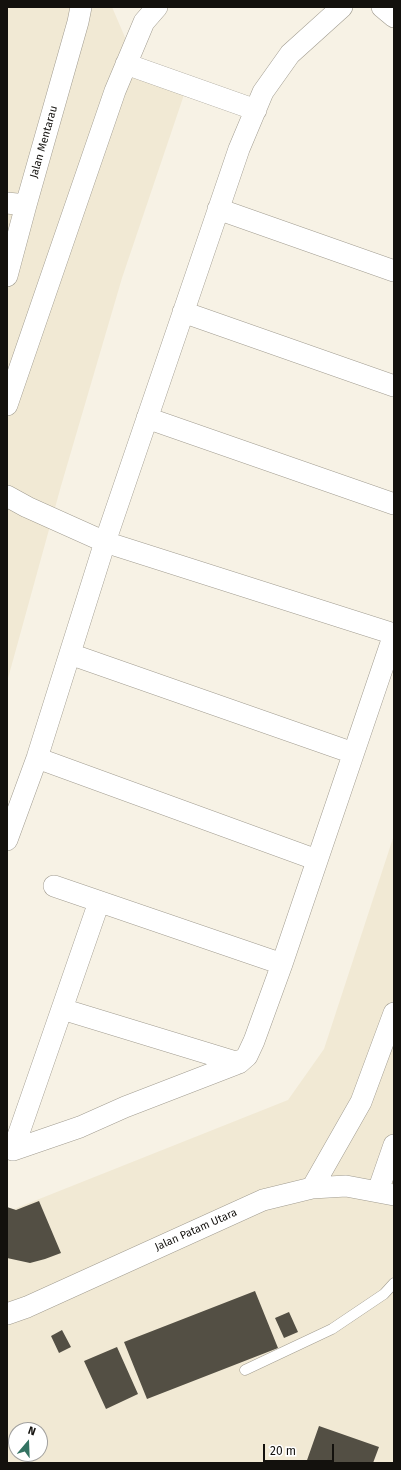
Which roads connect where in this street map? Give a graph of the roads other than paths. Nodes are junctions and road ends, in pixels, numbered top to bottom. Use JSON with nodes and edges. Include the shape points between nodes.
{"nodes":[{"id":1,"x":81,"y":7,"type":"edge"},
{"id":2,"x":157,"y":7,"type":"edge"},
{"id":3,"x":342,"y":7,"type":"edge"},
{"id":4,"x":382,"y":7,"type":"edge"},
{"id":5,"x":394,"y":17,"type":"edge"},
{"id":6,"x":126,"y":64,"type":"junction"},
{"id":7,"x":256,"y":110,"type":"junction"},
{"id":8,"x":16,"y":204,"type":"edge"},
{"id":9,"x":218,"y":210,"type":"junction"},
{"id":10,"x":394,"y":271,"type":"edge"},
{"id":11,"x":7,"y":276,"type":"edge"},
{"id":12,"x":183,"y":312,"type":"junction"},
{"id":13,"x":394,"y":386,"type":"edge"},
{"id":14,"x":7,"y":405,"type":"edge"},
{"id":15,"x":147,"y":418,"type":"junction"},
{"id":16,"x":7,"y":496,"type":"edge"},
{"id":17,"x":394,"y":504,"type":"edge"},
{"id":18,"x":105,"y":542,"type":"junction"},
{"id":19,"x":394,"y":634,"type":"edge"},
{"id":20,"x":70,"y":654,"type":"junction"},
{"id":21,"x":354,"y":753,"type":"junction"},
{"id":22,"x":37,"y":758,"type":"junction"},
{"id":23,"x":7,"y":840,"type":"edge"},
{"id":24,"x":317,"y":860,"type":"junction"},
{"id":25,"x":54,"y":886,"type":"dead end"},
{"id":26,"x":99,"y":902,"type":"junction"},
{"id":27,"x":282,"y":964,"type":"junction"},
{"id":28,"x":62,"y":1009,"type":"junction"},
{"id":29,"x":394,"y":1014,"type":"edge"},
{"id":30,"x":239,"y":1063,"type":"junction"},
{"id":31,"x":394,"y":1145,"type":"edge"},
{"id":32,"x":10,"y":1149,"type":"edge"},
{"id":33,"x":312,"y":1188,"type":"junction"},
{"id":34,"x":386,"y":1193,"type":"edge"},
{"id":35,"x":394,"y":1283,"type":"edge"},
{"id":36,"x":7,"y":1314,"type":"edge"},
{"id":37,"x":245,"y":1370,"type":"dead end"}],
"edges":[{"from":1,"to":8,"type":"street","name":"Jalan Mentarau"},
{"from":2,"to":6,"type":"street","via":[[144,22]]},
{"from":3,"to":7,"type":"street","via":[[290,54],[263,92]]},
{"from":4,"to":5,"type":"street"},
{"from":6,"to":7,"type":"street"},
{"from":6,"to":14,"type":"street"},
{"from":7,"to":9,"type":"street","via":[[239,149]]},
{"from":8,"to":11,"type":"street","name":"Jalan Mentarau"},
{"from":9,"to":10,"type":"street"},
{"from":9,"to":12,"type":"street"},
{"from":12,"to":13,"type":"street"},
{"from":12,"to":15,"type":"street"},
{"from":15,"to":17,"type":"street"},
{"from":15,"to":18,"type":"street"},
{"from":16,"to":18,"type":"street"},
{"from":18,"to":19,"type":"street"},
{"from":18,"to":20,"type":"street"},
{"from":19,"to":21,"type":"street"},
{"from":20,"to":21,"type":"street"},
{"from":20,"to":22,"type":"street"},
{"from":21,"to":24,"type":"street"},
{"from":22,"to":23,"type":"street"},
{"from":22,"to":24,"type":"street"},
{"from":24,"to":27,"type":"street"},
{"from":25,"to":26,"type":"street"},
{"from":26,"to":27,"type":"street"},
{"from":26,"to":28,"type":"street"},
{"from":27,"to":30,"type":"street","via":[[254,1041],[247,1056]]},
{"from":28,"to":30,"type":"street"},
{"from":28,"to":32,"type":"street"},
{"from":29,"to":33,"type":"street","via":[[361,1102]]},
{"from":30,"to":32,"type":"street","via":[[80,1127]]},
{"from":31,"to":34,"type":"street"},
{"from":33,"to":34,"type":"street","name":"Jalan Patam Utara","via":[[346,1186]]},
{"from":33,"to":36,"type":"street","name":"Jalan Patam Utara","via":[[263,1200]]},
{"from":35,"to":37,"type":"lane","via":[[384,1294],[332,1328]]}]}
